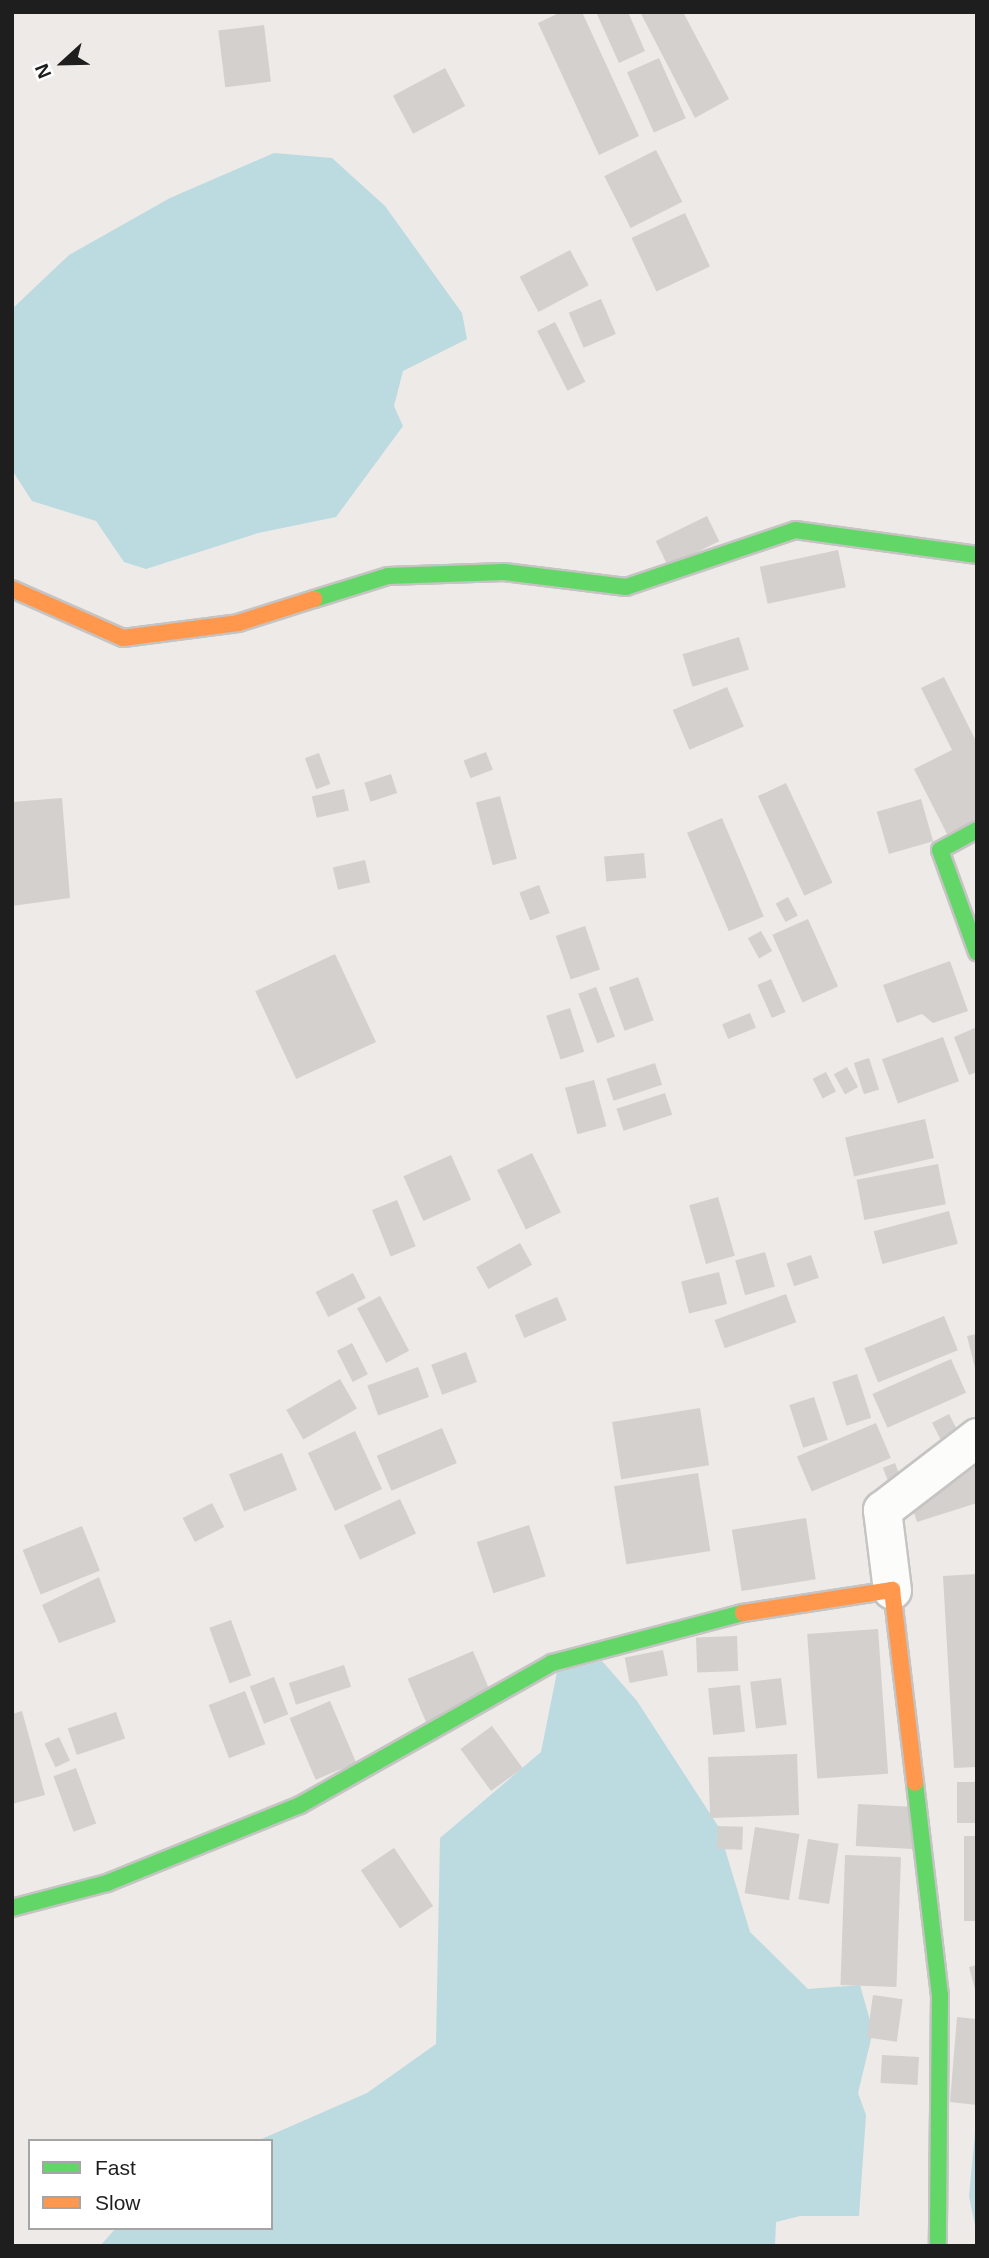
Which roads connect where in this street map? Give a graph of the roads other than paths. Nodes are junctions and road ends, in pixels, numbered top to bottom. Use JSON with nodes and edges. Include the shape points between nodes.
{"nodes":[{"id":1,"x":977,"y":555,"type":"edge"},
{"id":2,"x":12,"y":589,"type":"edge"},
{"id":3,"x":977,"y":831,"type":"edge"},
{"id":4,"x":977,"y":952,"type":"edge"},
{"id":5,"x":977,"y":1437,"type":"edge"},
{"id":6,"x":892,"y":1590,"type":"junction"},
{"id":7,"x":12,"y":1908,"type":"edge"},
{"id":8,"x":938,"y":2246,"type":"edge"}],
"edges":[{"from":1,"to":2,"type":"street","via":[[794,530],[626,587],[504,572],[388,576],[238,623],[123,638]]},
{"from":3,"to":4,"type":"street","via":[[940,850]]},
{"from":5,"to":6,"type":"street","via":[[882,1510]]},
{"from":6,"to":7,"type":"street","via":[[755,1610],[552,1663],[300,1805],[107,1882]]},
{"from":6,"to":8,"type":"street","via":[[940,1995]]}]}
